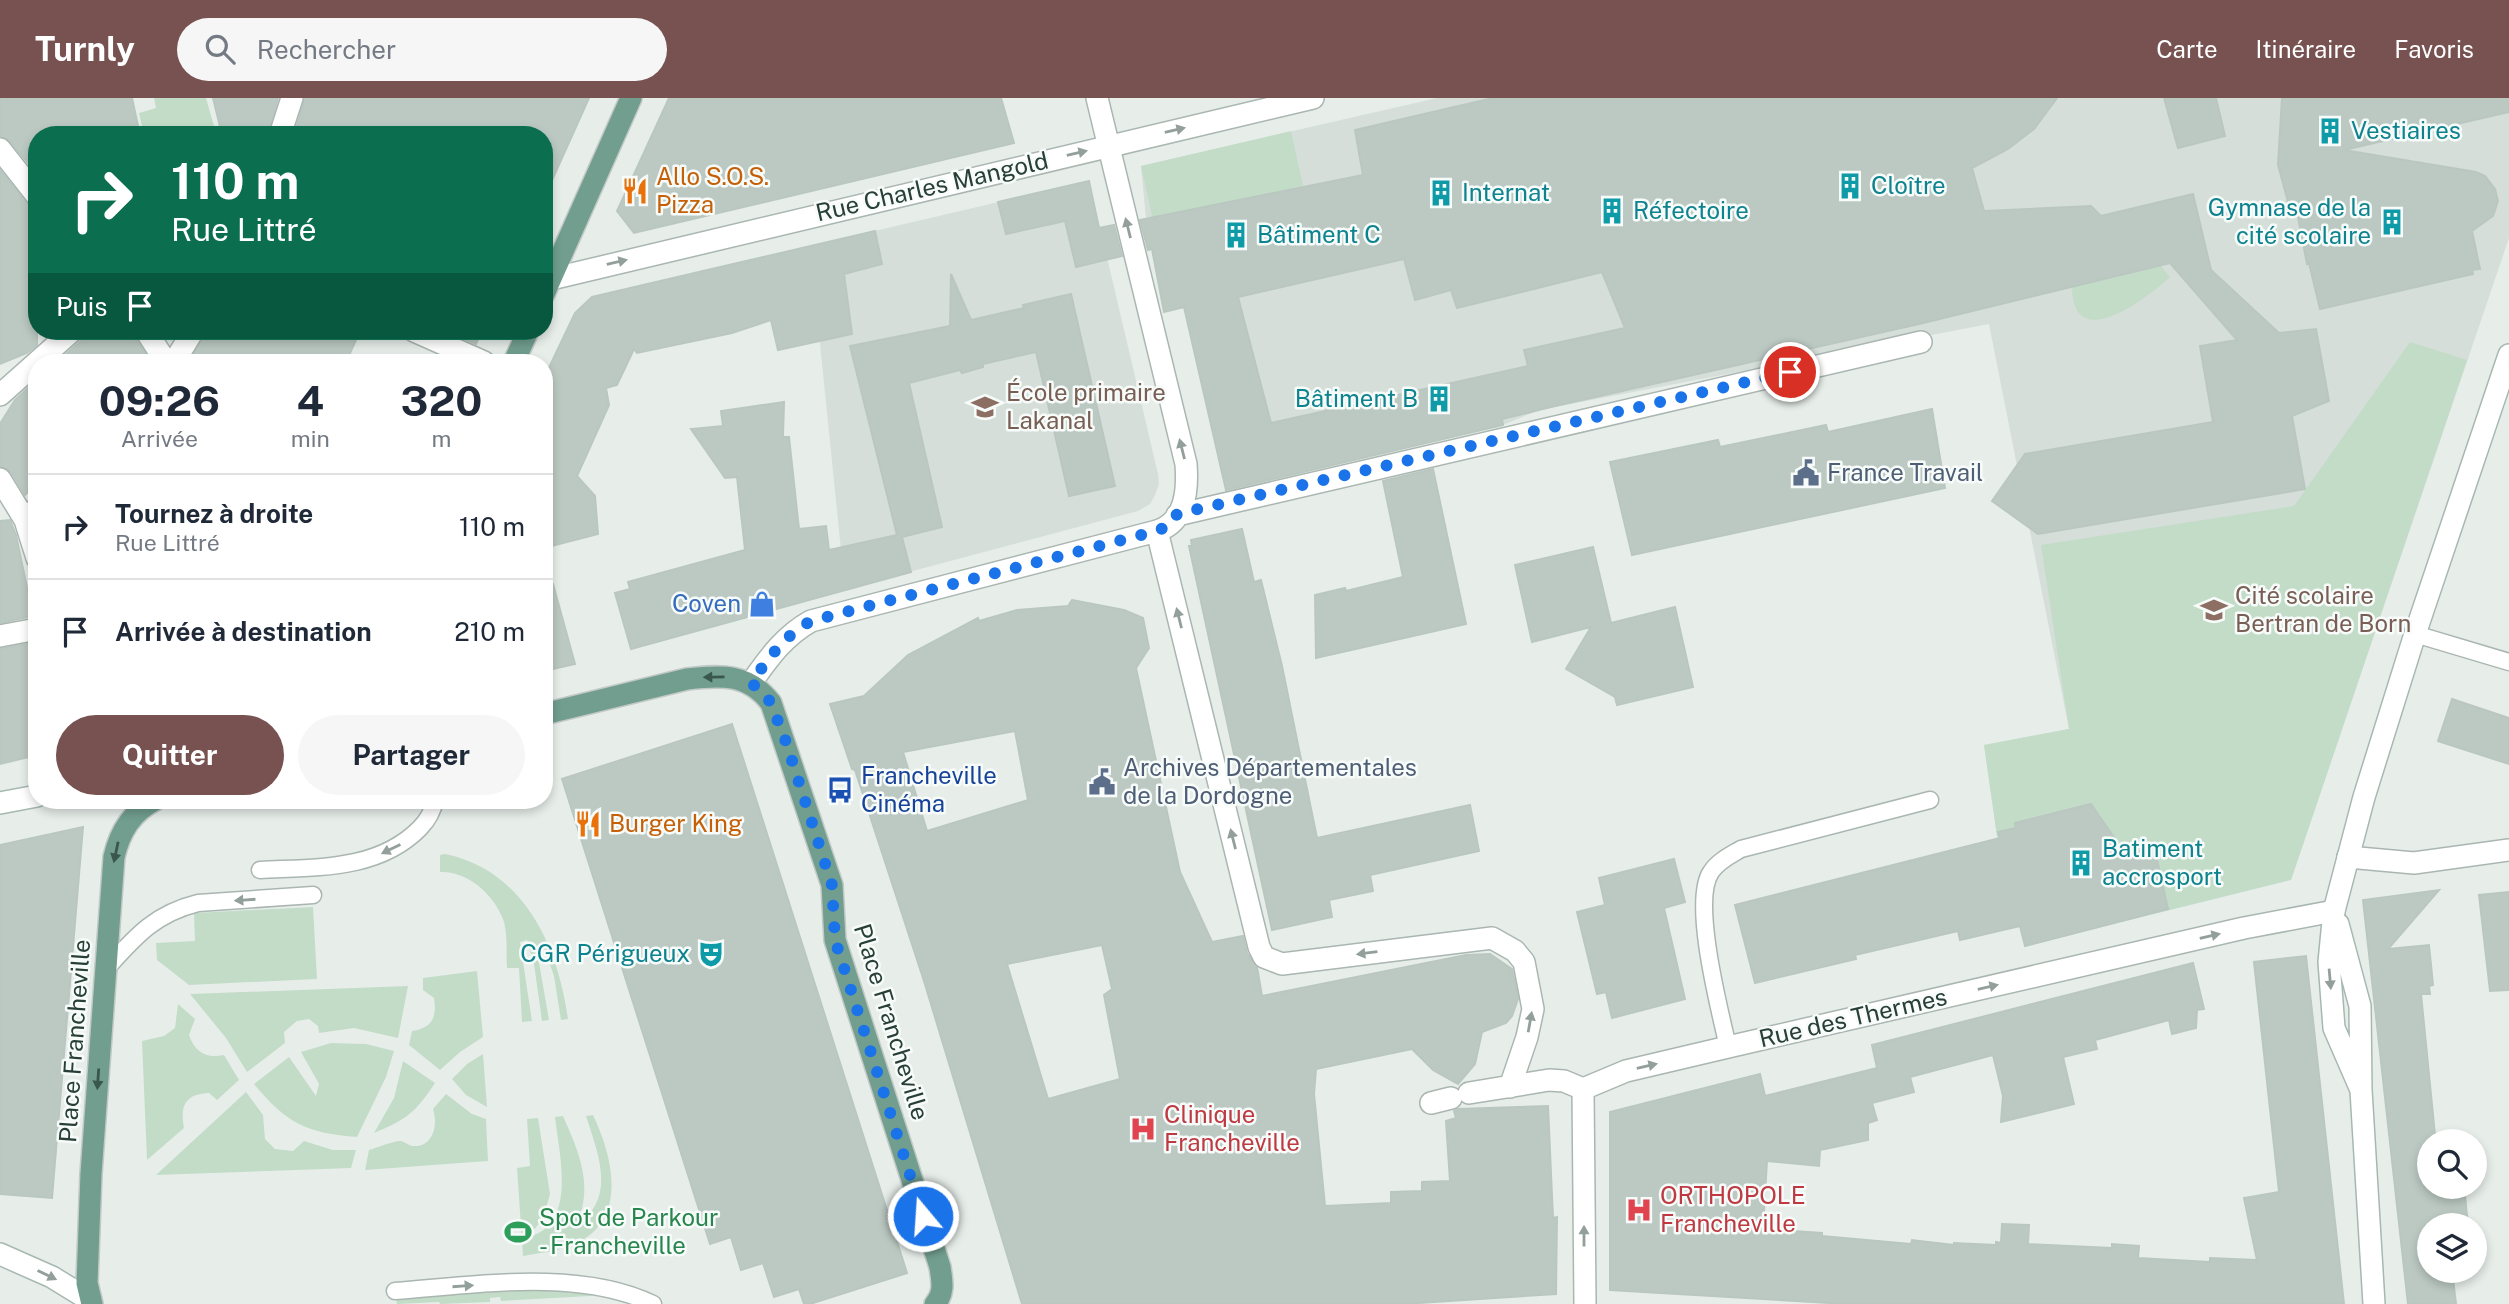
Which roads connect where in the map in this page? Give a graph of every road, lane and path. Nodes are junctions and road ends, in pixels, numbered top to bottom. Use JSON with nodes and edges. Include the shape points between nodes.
{"nodes":[{"id":1,"x":292,"y":98,"type":"edge"},
{"id":2,"x":631,"y":98,"type":"edge"},
{"id":3,"x":1097,"y":98,"type":"edge"},
{"id":4,"x":1313,"y":98,"type":"edge"},
{"id":5,"x":283,"y":126,"type":"edge"},
{"id":6,"x":1108,"y":146,"type":"junction"},
{"id":7,"x":0,"y":149,"type":"edge"},
{"id":8,"x":28,"y":185,"type":"edge"},
{"id":9,"x":553,"y":275,"type":"edge"},
{"id":10,"x":553,"y":285,"type":"edge"},
{"id":11,"x":62,"y":340,"type":"edge"},
{"id":12,"x":434,"y":340,"type":"edge"},
{"id":13,"x":1922,"y":342,"type":"dead end"},
{"id":14,"x":46,"y":354,"type":"edge"},
{"id":15,"x":466,"y":354,"type":"edge"},
{"id":16,"x":2509,"y":355,"type":"edge"},
{"id":17,"x":28,"y":370,"type":"edge"},
{"id":18,"x":0,"y":395,"type":"edge"},
{"id":19,"x":0,"y":479,"type":"edge"},
{"id":20,"x":28,"y":511,"type":"edge"},
{"id":21,"x":1177,"y":514,"type":"junction"},
{"id":22,"x":1157,"y":531,"type":"junction"},
{"id":23,"x":28,"y":631,"type":"edge"},
{"id":24,"x":2415,"y":634,"type":"junction"},
{"id":25,"x":0,"y":636,"type":"edge"},
{"id":26,"x":2509,"y":662,"type":"edge"},
{"id":27,"x":751,"y":683,"type":"junction"},
{"id":28,"x":553,"y":712,"type":"edge"},
{"id":29,"x":28,"y":798,"type":"edge"},
{"id":30,"x":1930,"y":800,"type":"dead end"},
{"id":31,"x":0,"y":803,"type":"edge"},
{"id":32,"x":143,"y":809,"type":"edge"},
{"id":33,"x":431,"y":809,"type":"edge"},
{"id":34,"x":2509,"y":850,"type":"edge"},
{"id":35,"x":2348,"y":857,"type":"junction"},
{"id":36,"x":260,"y":870,"type":"dead end"},
{"id":37,"x":313,"y":895,"type":"dead end"},
{"id":38,"x":2334,"y":911,"type":"junction"},
{"id":39,"x":106,"y":970,"type":"junction"},
{"id":40,"x":1728,"y":1047,"type":"junction"},
{"id":41,"x":1510,"y":1087,"type":"junction"},
{"id":42,"x":1583,"y":1089,"type":"junction"},
{"id":43,"x":1451,"y":1098,"type":"dead end"},
{"id":44,"x":0,"y":1254,"type":"edge"},
{"id":45,"x":395,"y":1291,"type":"dead end"},
{"id":46,"x":940,"y":1302,"type":"edge"},
{"id":47,"x":92,"y":1303,"type":"edge"},
{"id":48,"x":653,"y":1304,"type":"edge"},
{"id":49,"x":1585,"y":1304,"type":"edge"},
{"id":50,"x":2374,"y":1304,"type":"edge"}],
"edges":[{"from":1,"to":5,"type":"street"},
{"from":2,"to":9,"type":"main road"},
{"from":3,"to":6,"type":"street"},
{"from":6,"to":4,"type":"street","name":"Rue Charles Mangold","one_way":true},
{"from":10,"to":6,"type":"street","name":"Rue Charles Mangold","one_way":true},
{"from":21,"to":6,"type":"street","one_way":true,"via":[[1185,501],[1186,464]]},
{"from":7,"to":8,"type":"street"},
{"from":11,"to":14,"type":"street"},
{"from":12,"to":15,"type":"street"},
{"from":13,"to":21,"type":"street"},
{"from":16,"to":24,"type":"street"},
{"from":17,"to":18,"type":"street"},
{"from":19,"to":20,"type":"street"},
{"from":21,"to":22,"type":"street","via":[[1173,523]]},
{"from":22,"to":27,"type":"street","via":[[811,621],[782,642]]},
{"from":41,"to":22,"type":"street","one_way":true,"via":[[1532,1009],[1524,962],[1505,944],[1492,938],[1282,964],[1264,957]]},
{"from":23,"to":25,"type":"street"},
{"from":24,"to":26,"type":"lane"},
{"from":24,"to":35,"type":"street"},
{"from":27,"to":28,"type":"main road","one_way":true,"via":[[730,677],[687,679]]},
{"from":27,"to":46,"type":"main road","name":"Place Francheville","via":[[771,703],[832,885],[835,940],[940,1267]]},
{"from":29,"to":31,"type":"street"},
{"from":30,"to":40,"type":"lane","via":[[1741,849],[1711,872],[1704,888],[1705,918]]},
{"from":32,"to":39,"type":"main road","name":"Place Francheville","one_way":true,"via":[[132,817],[117,843]]},
{"from":33,"to":36,"type":"lane","one_way":true,"via":[[412,836],[384,853],[337,865]]},
{"from":34,"to":35,"type":"street","via":[[2414,863]]},
{"from":35,"to":38,"type":"street"},
{"from":37,"to":39,"type":"lane","one_way":true,"via":[[181,907],[147,926]]},
{"from":40,"to":38,"type":"street","name":"Rue des Thermes","one_way":true},
{"from":38,"to":50,"type":"street","via":[[2360,1006]]},
{"from":39,"to":47,"type":"main road","name":"Place Francheville","one_way":true,"via":[[91,1174],[87,1273]]},
{"from":42,"to":40,"type":"street","name":"Rue des Thermes","one_way":true,"via":[[1626,1071]]},
{"from":41,"to":42,"type":"street","via":[[1549,1080]]},
{"from":41,"to":43,"type":"street"},
{"from":49,"to":42,"type":"street","one_way":true},
{"from":44,"to":47,"type":"street","name":"Place Francheville","one_way":true,"via":[[52,1277]]},
{"from":45,"to":48,"type":"lane","one_way":true,"via":[[568,1283],[611,1288]]}]}
